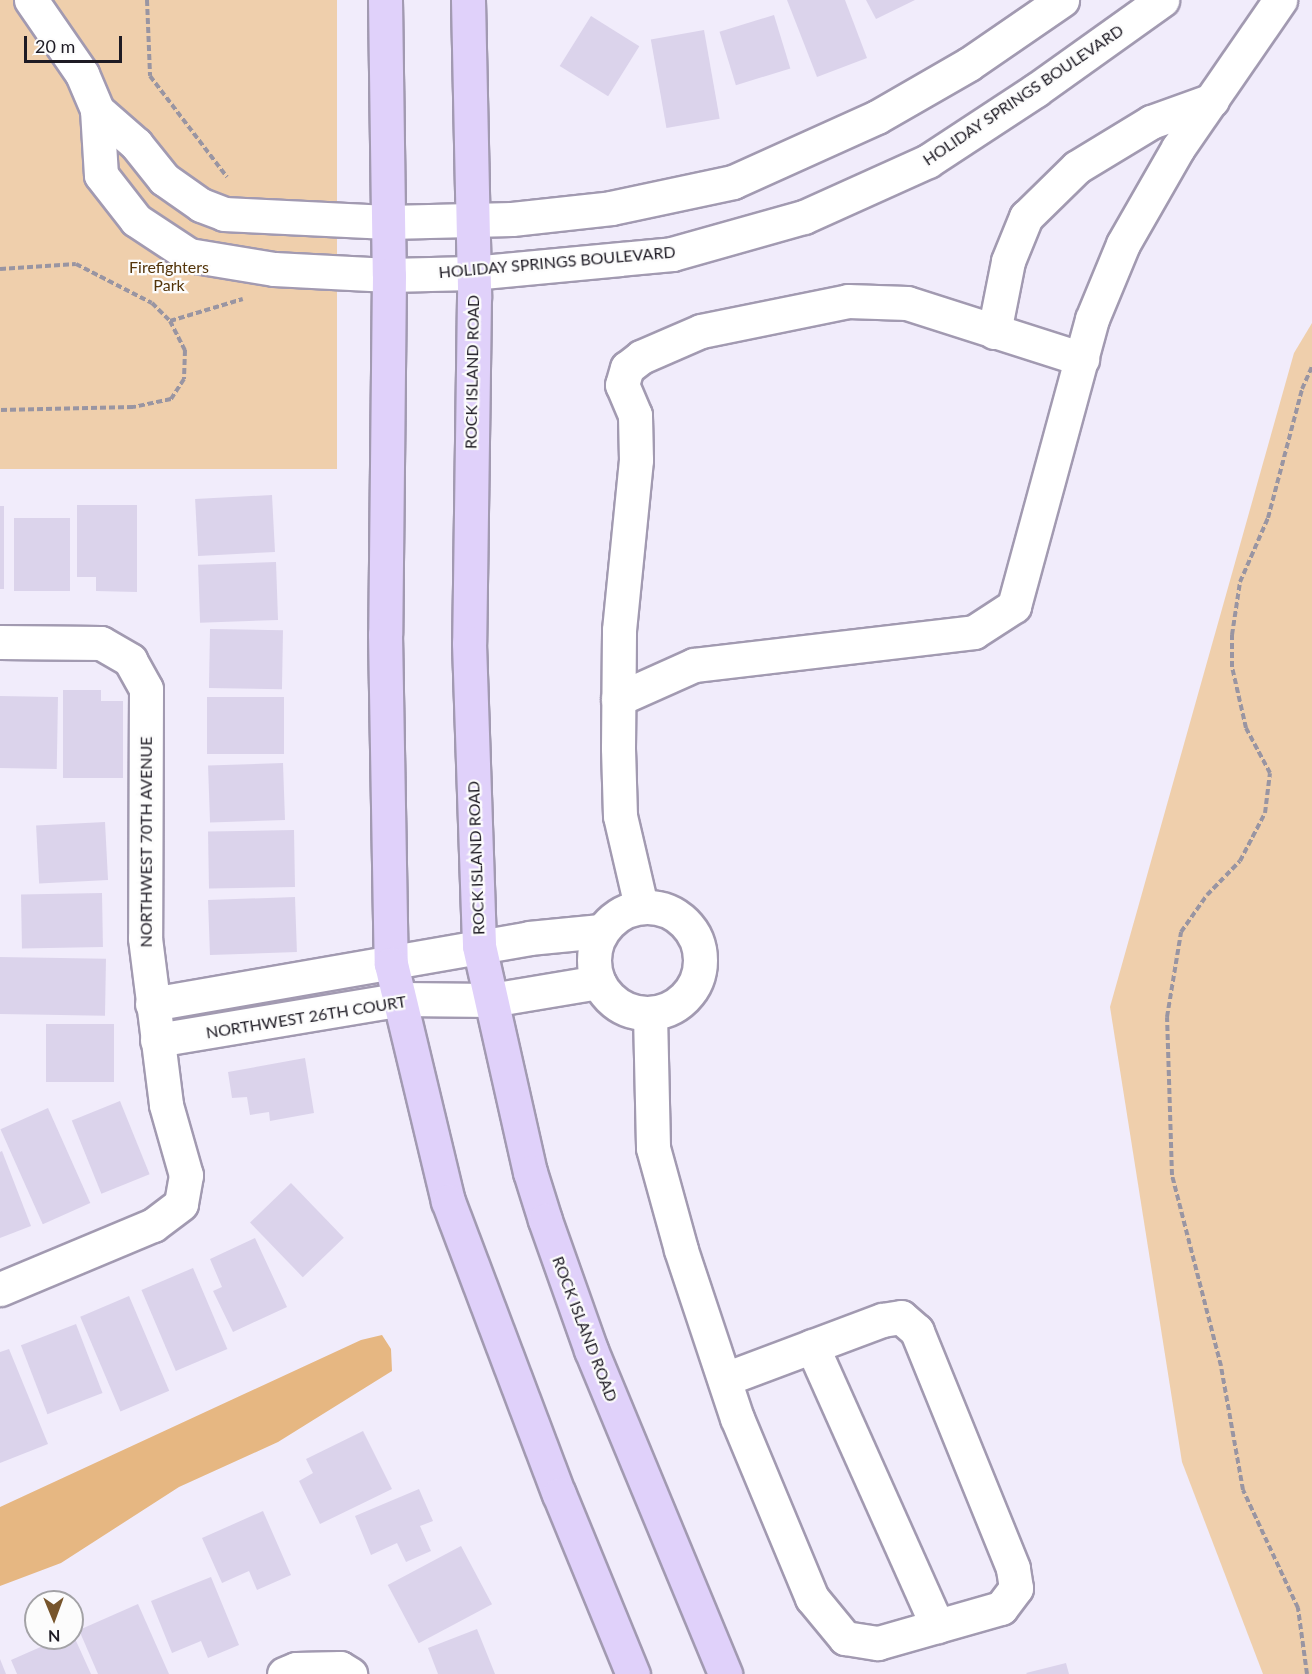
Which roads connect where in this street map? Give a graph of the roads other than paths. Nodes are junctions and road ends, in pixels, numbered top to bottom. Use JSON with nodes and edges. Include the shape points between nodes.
{"nodes":[{"id":1,"x":32,"y":0,"type":"edge"},
{"id":2,"x":385,"y":0,"type":"edge"},
{"id":3,"x":468,"y":0,"type":"edge"},
{"id":4,"x":1062,"y":0,"type":"edge"},
{"id":5,"x":1162,"y":0,"type":"edge"},
{"id":6,"x":1280,"y":0,"type":"edge"},
{"id":7,"x":1212,"y":100,"type":"junction"},
{"id":8,"x":97,"y":110,"type":"junction"},
{"id":9,"x":471,"y":220,"type":"junction"},
{"id":10,"x":388,"y":222,"type":"junction"},
{"id":11,"x":472,"y":273,"type":"junction"},
{"id":12,"x":389,"y":275,"type":"junction"},
{"id":13,"x":994,"y":332,"type":"junction"},
{"id":14,"x":1082,"y":359,"type":"junction"},
{"id":15,"x":0,"y":642,"type":"edge"},
{"id":16,"x":618,"y":699,"type":"junction"},
{"id":17,"x":641,"y":906,"type":"junction"},
{"id":18,"x":601,"y":931,"type":"junction"},
{"id":19,"x":479,"y":946,"type":"junction"},
{"id":20,"x":391,"y":964,"type":"junction"},
{"id":21,"x":598,"y":982,"type":"junction"},
{"id":22,"x":403,"y":999,"type":"junction"},
{"id":23,"x":490,"y":1000,"type":"junction"},
{"id":24,"x":152,"y":1004,"type":"junction"},
{"id":25,"x":650,"y":1014,"type":"junction"},
{"id":26,"x":157,"y":1040,"type":"junction"},
{"id":27,"x":0,"y":1289,"type":"edge"},
{"id":28,"x":812,"y":1347,"type":"junction"},
{"id":29,"x":725,"y":1379,"type":"junction"},
{"id":30,"x":937,"y":1626,"type":"junction"},
{"id":31,"x":345,"y":1671,"type":"edge"},
{"id":32,"x":284,"y":1674,"type":"edge"},
{"id":33,"x":633,"y":1674,"type":"edge"},
{"id":34,"x":726,"y":1674,"type":"edge"}],
"edges":[{"from":1,"to":8,"type":"street","via":[[82,74]]},
{"from":2,"to":10,"type":"main road"},
{"from":3,"to":9,"type":"main road","name":"ROCK ISLAND ROAD"},
{"from":4,"to":9,"type":"street","via":[[969,64],[877,117],[733,183],[611,208]]},
{"from":5,"to":11,"type":"street","name":"HOLIDAY SPRINGS BOULEVARD","via":[[928,161],[804,217],[672,254]]},
{"from":6,"to":7,"type":"street"},
{"from":7,"to":13,"type":"street","via":[[1151,122],[1077,167],[1026,217],[1008,261]]},
{"from":7,"to":14,"type":"street","via":[[1178,148],[1123,244],[1092,319]]},
{"from":8,"to":10,"type":"street","via":[[136,144],[164,179],[224,214]]},
{"from":8,"to":12,"type":"street","name":"HOLIDAY SPRINGS BOULEVARD","via":[[101,175],[136,220],[189,255],[274,269]]},
{"from":9,"to":10,"type":"street"},
{"from":9,"to":11,"type":"main road","name":"ROCK ISLAND ROAD"},
{"from":10,"to":12,"type":"main road"},
{"from":11,"to":12,"type":"street","name":"HOLIDAY SPRINGS BOULEVARD"},
{"from":11,"to":19,"type":"main road","name":"ROCK ISLAND ROAD","via":[[469,643]]},
{"from":12,"to":20,"type":"main road","via":[[384,634]]},
{"from":13,"to":14,"type":"street"},
{"from":13,"to":16,"type":"street","via":[[907,303],[848,301],[701,331],[641,357],[627,368],[622,386],[635,416],[636,460],[619,630]]},
{"from":14,"to":16,"type":"street","via":[[1014,606],[974,632],[694,664]]},
{"from":15,"to":24,"type":"street","name":"NORTHWEST 70TH AVENUE","via":[[101,643],[130,660],[146,689],[145,938]]},
{"from":16,"to":17,"type":"street","via":[[620,816]]},
{"from":17,"to":18,"type":"street","via":[[626,910]]},
{"from":17,"to":25,"type":"street","via":[[662,908],[682,918],[695,934],[701,956],[699,976],[688,995],[670,1008]]},
{"from":18,"to":19,"type":"street"},
{"from":18,"to":21,"type":"street","via":[[593,965]]},
{"from":19,"to":20,"type":"street"},
{"from":19,"to":23,"type":"main road","name":"ROCK ISLAND ROAD"},
{"from":20,"to":22,"type":"main road"},
{"from":20,"to":24,"type":"street"},
{"from":21,"to":23,"type":"street","name":"NORTHWEST 26TH COURT"},
{"from":21,"to":25,"type":"street","via":[[619,1005]]},
{"from":22,"to":23,"type":"street","name":"NORTHWEST 26TH COURT"},
{"from":22,"to":26,"type":"street","name":"NORTHWEST 26TH COURT"},
{"from":22,"to":33,"type":"main road","via":[[448,1201],[559,1494]]},
{"from":23,"to":34,"type":"main road","name":"ROCK ISLAND ROAD","via":[[530,1172],[549,1231],[591,1350]]},
{"from":24,"to":26,"type":"street","name":"NORTHWEST 70TH AVENUE"},
{"from":25,"to":29,"type":"street","via":[[653,1148],[681,1250]]},
{"from":26,"to":27,"type":"street","name":"NORTHWEST 70TH AVENUE","via":[[166,1106],[186,1175],[181,1204],[153,1225]]},
{"from":28,"to":29,"type":"street"},
{"from":28,"to":30,"type":"street"},
{"from":28,"to":30,"type":"street","via":[[882,1320],[901,1317],[917,1331],[1013,1568],[1016,1588],[1001,1608]]},
{"from":29,"to":30,"type":"street","via":[[812,1598],[845,1638],[878,1643]]},
{"from":31,"to":32,"type":"street","via":[[296,1669]]}]}
